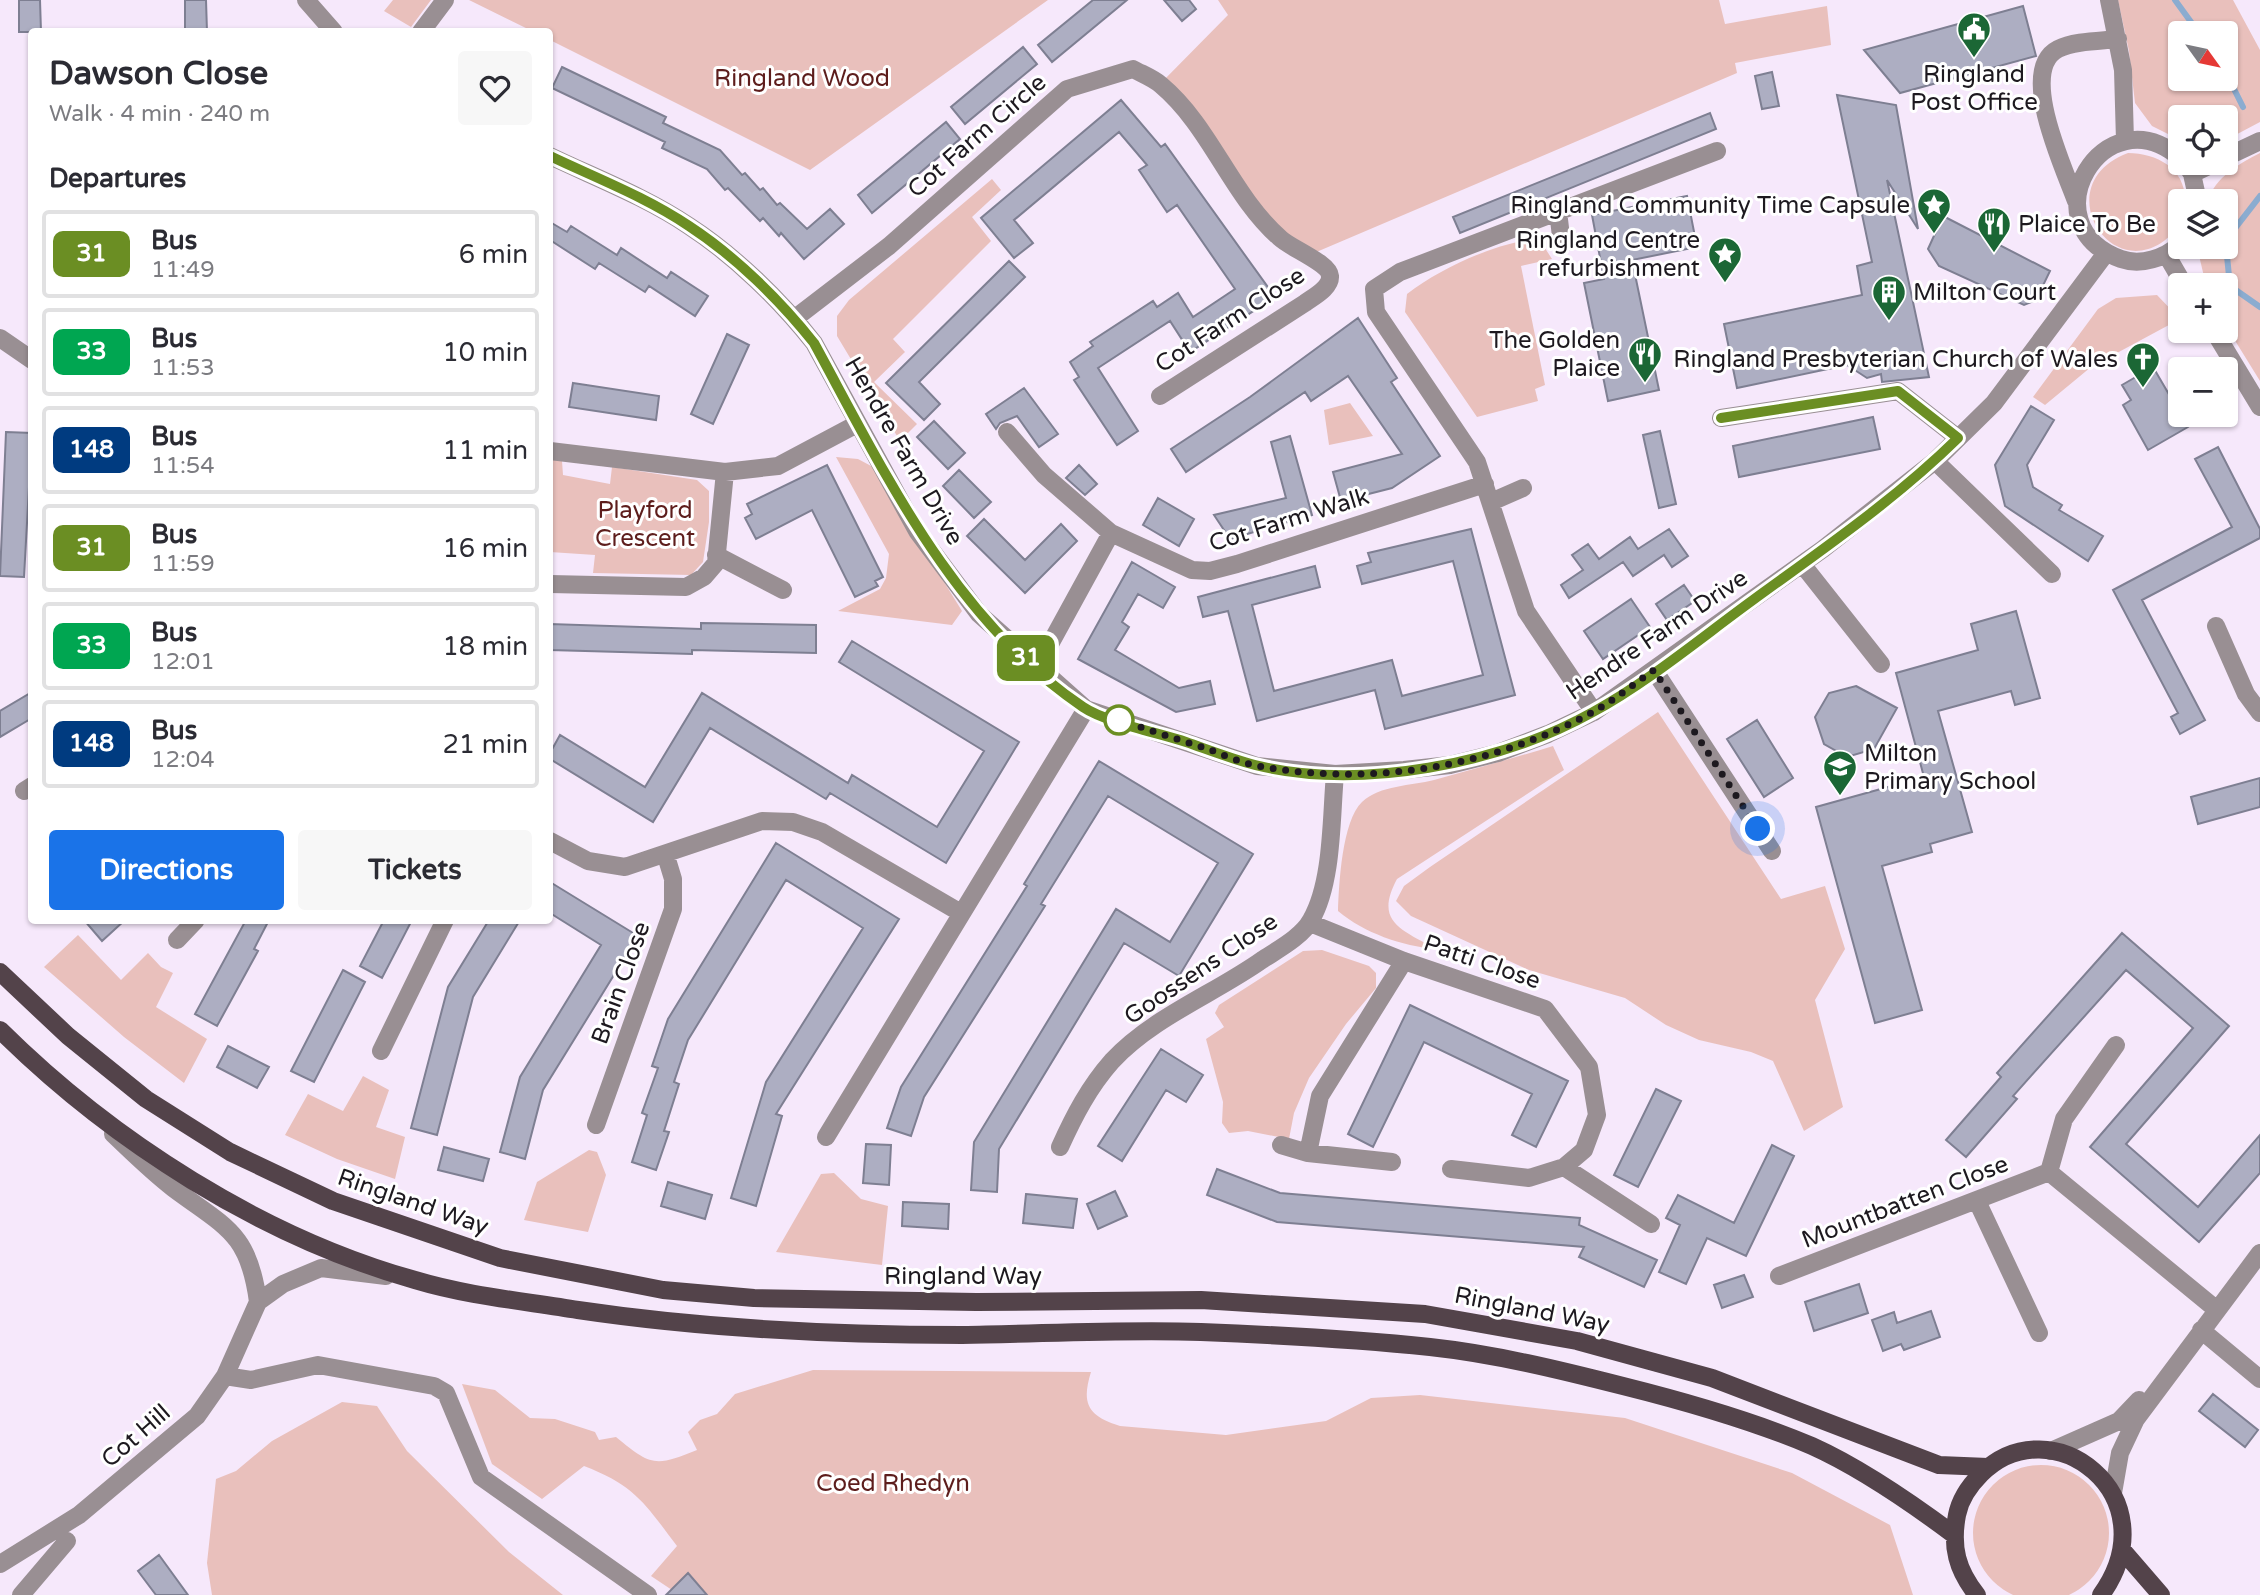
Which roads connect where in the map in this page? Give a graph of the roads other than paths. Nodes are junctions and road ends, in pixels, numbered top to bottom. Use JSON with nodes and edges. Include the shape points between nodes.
{"nodes":[{"id":1,"x":306,"y":0,"type":"edge"},
{"id":2,"x":445,"y":0,"type":"edge"},
{"id":3,"x":2109,"y":0,"type":"edge"},
{"id":4,"x":330,"y":28,"type":"edge"},
{"id":5,"x":424,"y":28,"type":"edge"},
{"id":6,"x":2118,"y":39,"type":"junction"},
{"id":7,"x":2125,"y":141,"type":"junction"},
{"id":8,"x":2260,"y":141,"type":"edge"},
{"id":9,"x":2168,"y":150,"type":"edge"},
{"id":10,"x":1717,"y":151,"type":"dead end"},
{"id":11,"x":2238,"y":151,"type":"edge"},
{"id":12,"x":553,"y":157,"type":"edge"},
{"id":13,"x":2076,"y":201,"type":"junction"},
{"id":14,"x":1558,"y":211,"type":"junction"},
{"id":15,"x":1562,"y":245,"type":"dead end"},
{"id":16,"x":2168,"y":251,"type":"edge"},
{"id":17,"x":2106,"y":253,"type":"junction"},
{"id":18,"x":1328,"y":285,"type":"joint"},
{"id":19,"x":794,"y":318,"type":"junction"},
{"id":20,"x":0,"y":338,"type":"edge"},
{"id":21,"x":2221,"y":343,"type":"edge"},
{"id":22,"x":28,"y":357,"type":"edge"},
{"id":23,"x":1160,"y":396,"type":"dead end"},
{"id":24,"x":2260,"y":407,"type":"edge"},
{"id":25,"x":1721,"y":418,"type":"dead end"},
{"id":26,"x":857,"y":424,"type":"junction"},
{"id":27,"x":1007,"y":432,"type":"dead end"},
{"id":28,"x":1958,"y":438,"type":"junction"},
{"id":29,"x":553,"y":451,"type":"edge"},
{"id":30,"x":1935,"y":461,"type":"junction"},
{"id":31,"x":725,"y":472,"type":"junction"},
{"id":32,"x":1485,"y":484,"type":"junction"},
{"id":33,"x":1523,"y":488,"type":"dead end"},
{"id":34,"x":1490,"y":502,"type":"junction"},
{"id":35,"x":1111,"y":533,"type":"junction"},
{"id":36,"x":716,"y":555,"type":"junction"},
{"id":37,"x":1802,"y":564,"type":"junction"},
{"id":38,"x":2052,"y":574,"type":"dead end"},
{"id":39,"x":553,"y":584,"type":"edge"},
{"id":40,"x":783,"y":590,"type":"dead end"},
{"id":41,"x":2216,"y":626,"type":"dead end"},
{"id":42,"x":1881,"y":664,"type":"dead end"},
{"id":43,"x":1037,"y":668,"type":"junction"},
{"id":44,"x":1654,"y":670,"type":"junction"},
{"id":45,"x":1086,"y":709,"type":"junction"},
{"id":46,"x":1594,"y":712,"type":"junction"},
{"id":47,"x":2260,"y":713,"type":"edge"},
{"id":48,"x":1335,"y":774,"type":"junction"},
{"id":49,"x":553,"y":843,"type":"edge"},
{"id":50,"x":1772,"y":851,"type":"dead end"},
{"id":51,"x":666,"y":856,"type":"junction"},
{"id":52,"x":961,"y":913,"type":"junction"},
{"id":53,"x":1310,"y":923,"type":"junction"},
{"id":54,"x":191,"y":924,"type":"edge"},
{"id":55,"x":443,"y":924,"type":"edge"},
{"id":56,"x":177,"y":940,"type":"dead end"},
{"id":57,"x":1404,"y":961,"type":"junction"},
{"id":58,"x":0,"y":972,"type":"edge"},
{"id":59,"x":0,"y":1030,"type":"edge"},
{"id":60,"x":2116,"y":1045,"type":"dead end"},
{"id":61,"x":381,"y":1051,"type":"dead end"},
{"id":62,"x":60,"y":1087,"type":"junction"},
{"id":63,"x":596,"y":1125,"type":"dead end"},
{"id":64,"x":825,"y":1137,"type":"dead end"},
{"id":65,"x":1281,"y":1145,"type":"dead end"},
{"id":66,"x":1060,"y":1147,"type":"dead end"},
{"id":67,"x":1308,"y":1153,"type":"junction"},
{"id":68,"x":1392,"y":1162,"type":"dead end"},
{"id":69,"x":1564,"y":1167,"type":"junction"},
{"id":70,"x":1451,"y":1169,"type":"dead end"},
{"id":71,"x":2049,"y":1172,"type":"junction"},
{"id":72,"x":1977,"y":1201,"type":"junction"},
{"id":73,"x":1651,"y":1224,"type":"dead end"},
{"id":74,"x":2260,"y":1253,"type":"edge"},
{"id":75,"x":1779,"y":1276,"type":"dead end"},
{"id":76,"x":414,"y":1280,"type":"junction"},
{"id":77,"x":258,"y":1302,"type":"junction"},
{"id":78,"x":2217,"y":1310,"type":"junction"},
{"id":79,"x":2201,"y":1331,"type":"junction"},
{"id":80,"x":2039,"y":1333,"type":"dead end"},
{"id":81,"x":2173,"y":1365,"type":"junction"},
{"id":82,"x":225,"y":1376,"type":"junction"},
{"id":83,"x":2260,"y":1379,"type":"edge"},
{"id":84,"x":2051,"y":1451,"type":"junction"},
{"id":85,"x":1988,"y":1467,"type":"junction"},
{"id":86,"x":2113,"y":1493,"type":"junction"},
{"id":87,"x":1953,"y":1534,"type":"junction"},
{"id":88,"x":67,"y":1541,"type":"dead end"},
{"id":89,"x":2123,"y":1551,"type":"junction"},
{"id":90,"x":0,"y":1564,"type":"edge"},
{"id":91,"x":21,"y":1595,"type":"edge"},
{"id":92,"x":648,"y":1595,"type":"edge"},
{"id":93,"x":1977,"y":1595,"type":"edge"},
{"id":94,"x":2101,"y":1595,"type":"edge"},
{"id":95,"x":2161,"y":1595,"type":"edge"}],
"edges":[{"from":1,"to":4,"type":"street"},
{"from":2,"to":5,"type":"street"},
{"from":3,"to":6,"type":"street"},
{"from":6,"to":7,"type":"street"},
{"from":6,"to":13,"type":"street","via":[[2061,47],[2050,54],[2042,69],[2052,144]]},
{"from":7,"to":9,"type":"street","via":[[2157,142]]},
{"from":7,"to":13,"type":"street","via":[[2090,162]]},
{"from":8,"to":11,"type":"street"},
{"from":10,"to":14,"type":"street"},
{"from":12,"to":19,"type":"street","name":"Hendre Farm Drive","via":[[690,227]]},
{"from":13,"to":17,"type":"street","via":[[2085,230]]},
{"from":14,"to":15,"type":"street"},
{"from":14,"to":32,"type":"street","via":[[1400,272],[1374,289],[1376,312],[1477,462]]},
{"from":16,"to":17,"type":"street","via":[[2146,261]]},
{"from":17,"to":28,"type":"street","name":"Hendre Farm Drive","via":[[1994,403]]},
{"from":18,"to":19,"type":"street","name":"Cot Farm Circle","via":[[1326,267],[1280,239],[1257,214],[1193,119],[1160,84],[1133,69],[1067,89],[889,246]]},
{"from":18,"to":23,"type":"street","name":"Cot Farm Close"},
{"from":19,"to":26,"type":"street","name":"Hendre Farm Drive","via":[[814,343]]},
{"from":20,"to":22,"type":"street"},
{"from":21,"to":24,"type":"street"},
{"from":25,"to":28,"type":"street","via":[[1898,391]]},
{"from":26,"to":31,"type":"street","via":[[778,466]]},
{"from":26,"to":43,"type":"street","name":"Hendre Farm Drive","via":[[917,531],[979,614]]},
{"from":27,"to":35,"type":"street","name":"Cot Farm Walk","via":[[1044,475]]},
{"from":28,"to":30,"type":"street","name":"Hendre Farm Drive"},
{"from":29,"to":31,"type":"street"},
{"from":30,"to":37,"type":"street","name":"Hendre Farm Drive"},
{"from":30,"to":38,"type":"street"},
{"from":31,"to":36,"type":"street"},
{"from":32,"to":34,"type":"street"},
{"from":32,"to":35,"type":"street","name":"Cot Farm Walk","via":[[1210,571],[1186,569]]},
{"from":33,"to":34,"type":"street"},
{"from":34,"to":46,"type":"street","via":[[1526,611]]},
{"from":35,"to":43,"type":"street"},
{"from":36,"to":39,"type":"street","via":[[716,563],[704,577],[686,587]]},
{"from":36,"to":40,"type":"street"},
{"from":37,"to":42,"type":"street"},
{"from":37,"to":44,"type":"street","name":"Hendre Farm Drive"},
{"from":41,"to":47,"type":"street","via":[[2246,694]]},
{"from":43,"to":45,"type":"street","name":"Hendre Farm Drive"},
{"from":44,"to":46,"type":"street","name":"Hendre Farm Drive"},
{"from":44,"to":50,"type":"street"},
{"from":45,"to":48,"type":"street","name":"Hendre Farm Drive","via":[[1257,766]]},
{"from":45,"to":52,"type":"street"},
{"from":46,"to":48,"type":"street","name":"Hendre Farm Drive","via":[[1498,752],[1450,765]]},
{"from":48,"to":53,"type":"street","name":"Goossens Close","via":[[1327,862]]},
{"from":49,"to":51,"type":"street","via":[[588,861],[625,867]]},
{"from":51,"to":52,"type":"street","via":[[762,821],[793,822],[822,832]]},
{"from":51,"to":63,"type":"street","name":"Brain Close","via":[[673,879],[673,909]]},
{"from":52,"to":64,"type":"street"},
{"from":53,"to":57,"type":"street","name":"Patti Close"},
{"from":53,"to":66,"type":"street","name":"Goossens Close","via":[[1245,972],[1162,1021],[1113,1060],[1079,1106]]},
{"from":54,"to":56,"type":"street"},
{"from":55,"to":61,"type":"street"},
{"from":57,"to":67,"type":"street","via":[[1320,1096]]},
{"from":57,"to":69,"type":"street","name":"Patti Close","via":[[1545,1009],[1589,1067],[1597,1115],[1584,1150]]},
{"from":58,"to":85,"type":"main road","name":"Ringland Way","via":[[68,1036],[146,1098],[230,1152],[333,1201],[500,1258],[663,1290],[754,1298],[1201,1300],[1425,1314],[1577,1341],[1663,1364],[1808,1412],[1939,1465]]},
{"from":59,"to":62,"type":"main road"},
{"from":60,"to":71,"type":"street","name":"Mountbatten Close","via":[[2064,1119]]},
{"from":62,"to":76,"type":"main road","via":[[164,1163],[229,1201],[320,1246]]},
{"from":62,"to":77,"type":"street","via":[[171,1186],[235,1234],[254,1268]]},
{"from":65,"to":67,"type":"street"},
{"from":67,"to":68,"type":"street"},
{"from":69,"to":70,"type":"street","via":[[1529,1178]]},
{"from":69,"to":73,"type":"street"},
{"from":71,"to":72,"type":"street","name":"Mountbatten Close"},
{"from":71,"to":78,"type":"street","name":"Mountbatten Close"},
{"from":72,"to":75,"type":"street","name":"Mountbatten Close"},
{"from":72,"to":80,"type":"street"},
{"from":74,"to":78,"type":"street"},
{"from":76,"to":77,"type":"street","via":[[321,1268],[283,1284]]},
{"from":76,"to":87,"type":"main road","via":[[492,1298],[654,1322],[770,1332],[1199,1332],[1433,1347],[1552,1368],[1706,1407],[1815,1448],[1919,1508]]},
{"from":77,"to":82,"type":"street","name":"Cot Hill"},
{"from":78,"to":79,"type":"street"},
{"from":79,"to":81,"type":"street"},
{"from":79,"to":83,"type":"street"},
{"from":81,"to":84,"type":"street","via":[[2119,1421]]},
{"from":81,"to":86,"type":"street","via":[[2136,1419],[2120,1453]]},
{"from":82,"to":90,"type":"street","name":"Cot Hill","via":[[197,1416],[113,1489]]},
{"from":82,"to":92,"type":"street","via":[[251,1380],[318,1365],[434,1386],[446,1393],[481,1477]]},
{"from":84,"to":85,"type":"main road","via":[[2018,1454]]},
{"from":84,"to":86,"type":"main road","via":[[2087,1465]]},
{"from":85,"to":87,"type":"main road","via":[[1958,1508]]},
{"from":86,"to":89,"type":"main road","via":[[2121,1511]]},
{"from":87,"to":93,"type":"main road","via":[[1955,1557]]},
{"from":88,"to":91,"type":"street"},
{"from":89,"to":94,"type":"main road","via":[[2116,1574]]},
{"from":89,"to":95,"type":"main road"}]}
